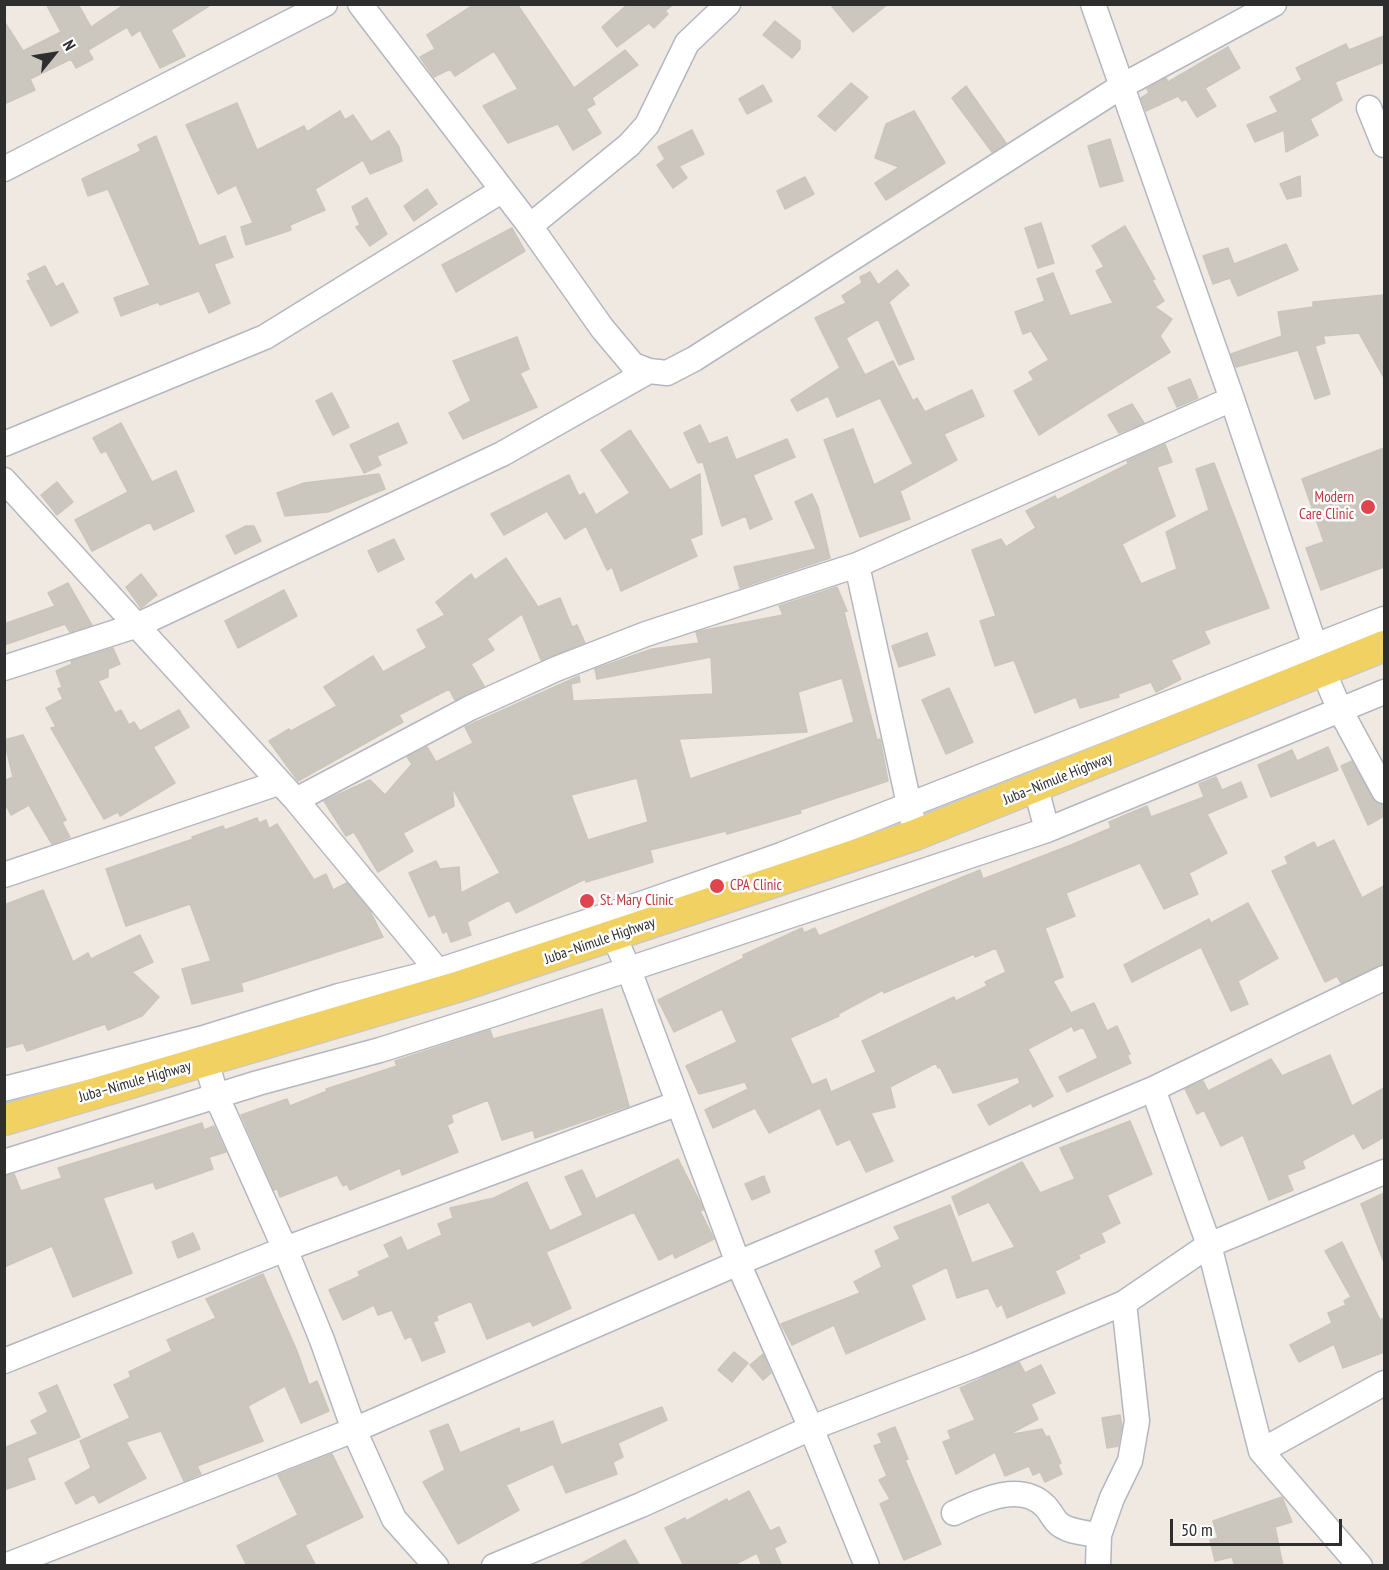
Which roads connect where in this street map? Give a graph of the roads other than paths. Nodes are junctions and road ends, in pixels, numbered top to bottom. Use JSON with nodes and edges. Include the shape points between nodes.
{"nodes":[{"id":1,"x":325,"y":4,"type":"edge"},
{"id":2,"x":360,"y":4,"type":"edge"},
{"id":3,"x":728,"y":4,"type":"edge"},
{"id":4,"x":1092,"y":4,"type":"edge"},
{"id":5,"x":1274,"y":4,"type":"edge"},
{"id":6,"x":1122,"y":86,"type":"junction"},
{"id":7,"x":1369,"y":108,"type":"dead end"},
{"id":8,"x":1384,"y":145,"type":"edge"},
{"id":9,"x":4,"y":169,"type":"edge"},
{"id":10,"x":501,"y":191,"type":"junction"},
{"id":11,"x":530,"y":226,"type":"junction"},
{"id":12,"x":649,"y":371,"type":"junction"},
{"id":13,"x":1232,"y":399,"type":"junction"},
{"id":14,"x":4,"y":444,"type":"edge"},
{"id":15,"x":4,"y":480,"type":"edge"},
{"id":16,"x":857,"y":566,"type":"junction"},
{"id":17,"x":1384,"y":619,"type":"edge"},
{"id":18,"x":138,"y":625,"type":"junction"},
{"id":19,"x":1384,"y":646,"type":"edge"},
{"id":20,"x":1319,"y":660,"type":"junction"},
{"id":21,"x":4,"y":668,"type":"edge"},
{"id":22,"x":1384,"y":692,"type":"edge"},
{"id":23,"x":1340,"y":710,"type":"junction"},
{"id":24,"x":278,"y":783,"type":"junction"},
{"id":25,"x":1036,"y":788,"type":"junction"},
{"id":26,"x":1384,"y":791,"type":"edge"},
{"id":27,"x":296,"y":800,"type":"junction"},
{"id":28,"x":909,"y":803,"type":"junction"},
{"id":29,"x":1047,"y":830,"type":"junction"},
{"id":30,"x":915,"y":835,"type":"junction"},
{"id":31,"x":4,"y":875,"type":"edge"},
{"id":32,"x":614,"y":937,"type":"junction"},
{"id":33,"x":629,"y":970,"type":"junction"},
{"id":34,"x":1384,"y":978,"type":"edge"},
{"id":35,"x":447,"y":979,"type":"junction"},
{"id":36,"x":206,"y":1061,"type":"junction"},
{"id":37,"x":4,"y":1089,"type":"edge"},
{"id":38,"x":1153,"y":1089,"type":"junction"},
{"id":39,"x":216,"y":1095,"type":"junction"},
{"id":40,"x":676,"y":1104,"type":"junction"},
{"id":41,"x":4,"y":1120,"type":"edge"},
{"id":42,"x":4,"y":1162,"type":"edge"},
{"id":43,"x":1384,"y":1172,"type":"edge"},
{"id":44,"x":1209,"y":1245,"type":"junction"},
{"id":45,"x":285,"y":1250,"type":"junction"},
{"id":46,"x":738,"y":1263,"type":"junction"},
{"id":47,"x":1125,"y":1303,"type":"junction"},
{"id":48,"x":4,"y":1361,"type":"edge"},
{"id":49,"x":1384,"y":1383,"type":"edge"},
{"id":50,"x":811,"y":1428,"type":"junction"},
{"id":51,"x":354,"y":1430,"type":"junction"},
{"id":52,"x":1261,"y":1451,"type":"junction"},
{"id":53,"x":954,"y":1513,"type":"dead end"},
{"id":54,"x":1099,"y":1535,"type":"junction"},
{"id":55,"x":5,"y":1566,"type":"edge"},
{"id":56,"x":436,"y":1566,"type":"edge"},
{"id":57,"x":494,"y":1566,"type":"edge"},
{"id":58,"x":867,"y":1566,"type":"edge"},
{"id":59,"x":1098,"y":1566,"type":"edge"},
{"id":60,"x":1360,"y":1566,"type":"edge"}],
"edges":[{"from":1,"to":9,"type":"street"},
{"from":2,"to":10,"type":"street"},
{"from":3,"to":11,"type":"street","via":[[687,43],[647,125],[629,145]]},
{"from":4,"to":6,"type":"street"},
{"from":5,"to":6,"type":"street"},
{"from":6,"to":12,"type":"street","via":[[694,359],[667,373]]},
{"from":6,"to":13,"type":"street"},
{"from":7,"to":8,"type":"street"},
{"from":10,"to":11,"type":"street"},
{"from":10,"to":14,"type":"street","via":[[265,337]]},
{"from":11,"to":12,"type":"street","via":[[602,328],[633,365]]},
{"from":12,"to":18,"type":"street","via":[[502,454]]},
{"from":13,"to":16,"type":"street"},
{"from":13,"to":20,"type":"street"},
{"from":15,"to":18,"type":"street"},
{"from":16,"to":27,"type":"street","via":[[646,634],[556,669],[470,708]]},
{"from":16,"to":28,"type":"street"},
{"from":17,"to":20,"type":"street"},
{"from":18,"to":21,"type":"street"},
{"from":18,"to":24,"type":"street"},
{"from":19,"to":20,"type":"main road","name":"Juba–Nimule Highway"},
{"from":20,"to":23,"type":"street"},
{"from":20,"to":25,"type":"main road","name":"Juba–Nimule Highway"},
{"from":20,"to":28,"type":"street"},
{"from":22,"to":23,"type":"street"},
{"from":23,"to":26,"type":"street"},
{"from":23,"to":29,"type":"street"},
{"from":24,"to":27,"type":"street"},
{"from":24,"to":31,"type":"street"},
{"from":25,"to":29,"type":"street"},
{"from":25,"to":30,"type":"main road","name":"Juba–Nimule Highway"},
{"from":27,"to":35,"type":"street"},
{"from":28,"to":30,"type":"street"},
{"from":28,"to":35,"type":"street","via":[[781,855]]},
{"from":29,"to":33,"type":"street"},
{"from":30,"to":32,"type":"main road","name":"Juba–Nimule Highway"},
{"from":32,"to":33,"type":"street"},
{"from":32,"to":35,"type":"main road","name":"Juba–Nimule Highway"},
{"from":33,"to":39,"type":"street","via":[[380,1050]]},
{"from":33,"to":40,"type":"street"},
{"from":34,"to":38,"type":"street"},
{"from":35,"to":36,"type":"main road","name":"Juba–Nimule Highway"},
{"from":35,"to":37,"type":"street","via":[[339,996],[207,1037]]},
{"from":36,"to":39,"type":"street"},
{"from":36,"to":41,"type":"main road","name":"Juba–Nimule Highway"},
{"from":38,"to":44,"type":"street"},
{"from":38,"to":46,"type":"street"},
{"from":39,"to":42,"type":"street"},
{"from":39,"to":45,"type":"street"},
{"from":40,"to":45,"type":"street"},
{"from":40,"to":46,"type":"street"},
{"from":43,"to":44,"type":"street"},
{"from":44,"to":47,"type":"street"},
{"from":44,"to":52,"type":"street"},
{"from":45,"to":48,"type":"street"},
{"from":45,"to":51,"type":"street"},
{"from":46,"to":50,"type":"street"},
{"from":46,"to":51,"type":"street"},
{"from":47,"to":50,"type":"street"},
{"from":47,"to":54,"type":"street","via":[[1137,1421],[1130,1461]]},
{"from":49,"to":52,"type":"street"},
{"from":50,"to":57,"type":"street"},
{"from":50,"to":58,"type":"street"},
{"from":51,"to":55,"type":"street"},
{"from":51,"to":56,"type":"street","via":[[394,1520]]},
{"from":52,"to":60,"type":"street"},
{"from":53,"to":54,"type":"street","via":[[983,1500],[1026,1495],[1044,1505],[1058,1523],[1074,1531]]},
{"from":54,"to":59,"type":"street"}]}
